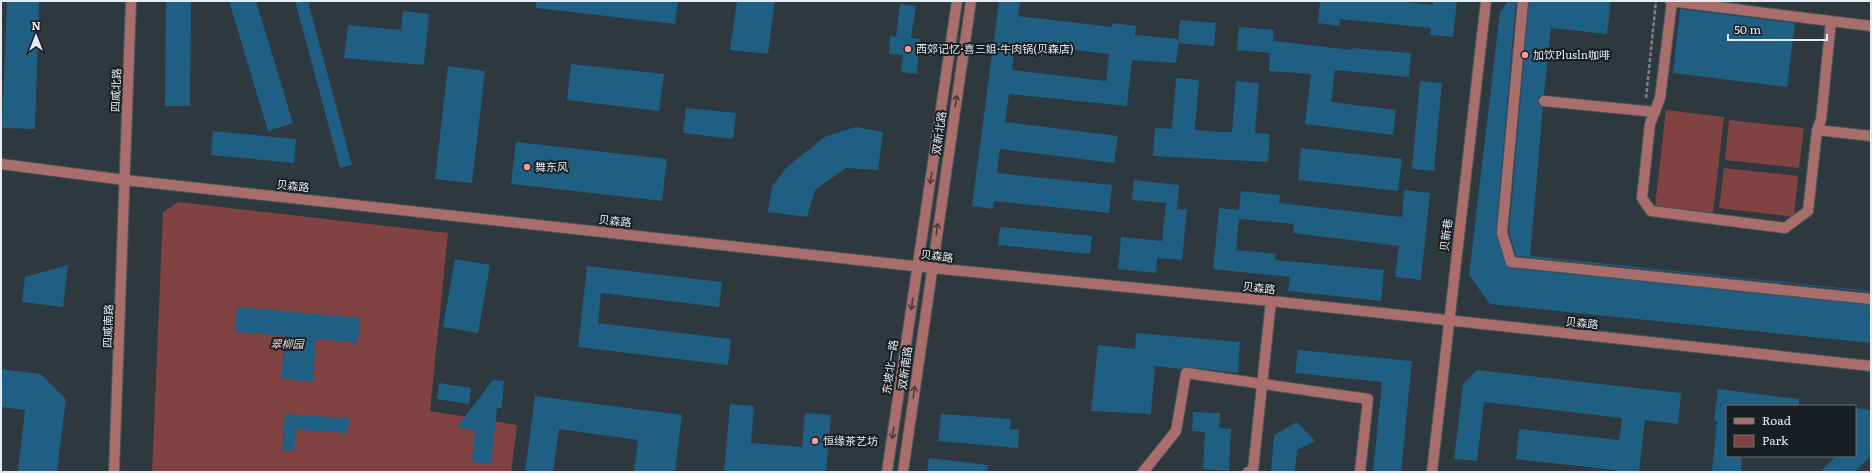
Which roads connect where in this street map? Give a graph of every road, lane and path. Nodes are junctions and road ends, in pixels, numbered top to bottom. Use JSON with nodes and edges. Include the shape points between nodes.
{"nodes":[{"id":1,"x":131,"y":1,"type":"edge"},
{"id":2,"x":957,"y":1,"type":"edge"},
{"id":3,"x":971,"y":1,"type":"edge"},
{"id":4,"x":1486,"y":1,"type":"edge"},
{"id":5,"x":1523,"y":1,"type":"edge"},
{"id":6,"x":1656,"y":1,"type":"edge"},
{"id":7,"x":1668,"y":1,"type":"edge"},
{"id":8,"x":1678,"y":1,"type":"edge"},
{"id":9,"x":1672,"y":2,"type":"edge"},
{"id":10,"x":1831,"y":21,"type":"junction"},
{"id":11,"x":1871,"y":26,"type":"edge"},
{"id":12,"x":1646,"y":98,"type":"dead end"},
{"id":13,"x":1544,"y":101,"type":"dead end"},
{"id":14,"x":1655,"y":112,"type":"junction"},
{"id":15,"x":1817,"y":130,"type":"junction"},
{"id":16,"x":1871,"y":136,"type":"edge"},
{"id":17,"x":1,"y":164,"type":"edge"},
{"id":18,"x":125,"y":180,"type":"junction"},
{"id":19,"x":918,"y":265,"type":"junction"},
{"id":20,"x":932,"y":268,"type":"junction"},
{"id":21,"x":1871,"y":299,"type":"edge"},
{"id":22,"x":1271,"y":301,"type":"junction"},
{"id":23,"x":1448,"y":320,"type":"junction"},
{"id":24,"x":1871,"y":366,"type":"edge"},
{"id":25,"x":1262,"y":384,"type":"junction"},
{"id":26,"x":1252,"y":471,"type":"edge"},
{"id":27,"x":114,"y":472,"type":"edge"},
{"id":28,"x":887,"y":472,"type":"edge"},
{"id":29,"x":903,"y":472,"type":"edge"},
{"id":30,"x":1143,"y":472,"type":"edge"},
{"id":31,"x":1360,"y":472,"type":"edge"},
{"id":32,"x":1432,"y":472,"type":"edge"}],
"edges":[{"from":1,"to":18,"type":"street","name":"四威北路"},
{"from":2,"to":19,"type":"street","name":"双新北路","one_way":true},
{"from":20,"to":3,"type":"street","name":"双新北路","one_way":true},
{"from":4,"to":23,"type":"street","name":"贝新巷"},
{"from":5,"to":21,"type":"street","via":[[1502,233],[1511,262]]},
{"from":6,"to":12,"type":"path"},
{"from":7,"to":9,"type":"street"},
{"from":8,"to":9,"type":"street"},
{"from":9,"to":10,"type":"street"},
{"from":9,"to":14,"type":"street","via":[[1660,98]]},
{"from":10,"to":11,"type":"street"},
{"from":10,"to":15,"type":"street","via":[[1821,120]]},
{"from":13,"to":14,"type":"street"},
{"from":14,"to":15,"type":"street","via":[[1650,124],[1642,198],[1651,211],[1785,228],[1808,210]]},
{"from":15,"to":16,"type":"street"},
{"from":17,"to":18,"type":"street","name":"贝森路"},
{"from":18,"to":19,"type":"street","name":"贝森路"},
{"from":18,"to":27,"type":"street","name":"四威南路"},
{"from":19,"to":20,"type":"street","name":"贝森路"},
{"from":19,"to":28,"type":"street","name":"东坡北一路","one_way":true},
{"from":20,"to":22,"type":"street","name":"贝森路"},
{"from":29,"to":20,"type":"street","name":"双新南路","one_way":true},
{"from":22,"to":23,"type":"street","name":"贝森路"},
{"from":22,"to":25,"type":"street"},
{"from":23,"to":24,"type":"street","name":"贝森路"},
{"from":23,"to":32,"type":"street","name":"贝新巷"},
{"from":25,"to":26,"type":"street"},
{"from":25,"to":30,"type":"street","via":[[1186,373],[1176,431]]},
{"from":25,"to":31,"type":"street","via":[[1368,399]]}]}
